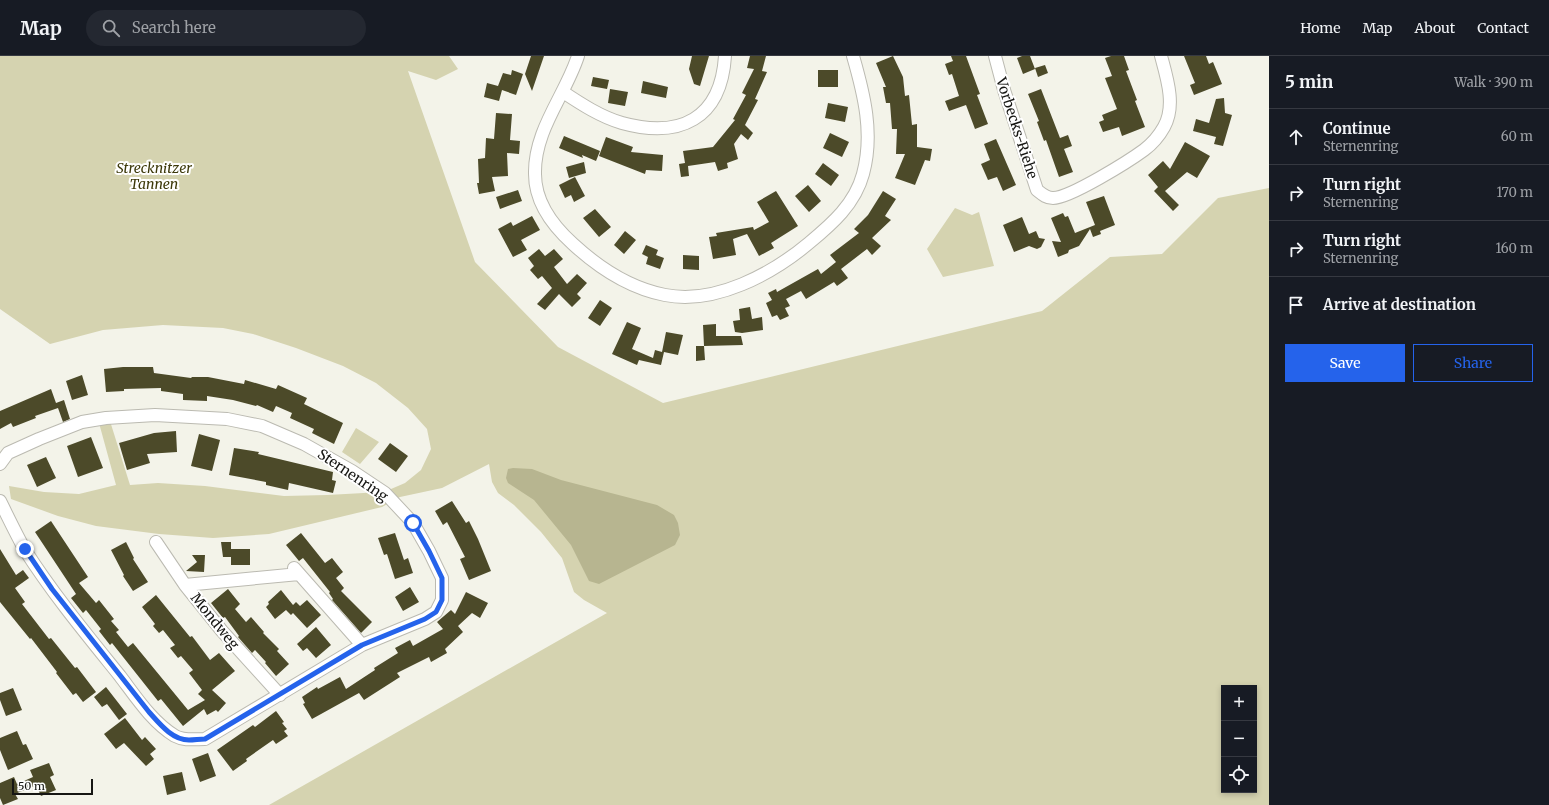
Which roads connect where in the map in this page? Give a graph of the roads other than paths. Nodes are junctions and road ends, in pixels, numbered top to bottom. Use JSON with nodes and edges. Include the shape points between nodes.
{"nodes":[{"id":1,"x":578,"y":56,"type":"edge"},
{"id":2,"x":725,"y":56,"type":"edge"},
{"id":3,"x":854,"y":56,"type":"edge"},
{"id":4,"x":995,"y":56,"type":"edge"},
{"id":5,"x":1161,"y":56,"type":"edge"},
{"id":6,"x":563,"y":92,"type":"junction"},
{"id":7,"x":0,"y":464,"type":"edge"},
{"id":8,"x":0,"y":501,"type":"edge"},
{"id":9,"x":156,"y":542,"type":"dead end"},
{"id":10,"x":186,"y":585,"type":"junction"},
{"id":11,"x":362,"y":645,"type":"junction"},
{"id":12,"x":280,"y":695,"type":"junction"}],
"edges":[{"from":1,"to":6,"type":"street"},
{"from":2,"to":6,"type":"street","via":[[722,80],[714,99],[700,116],[682,126],[652,129],[622,123],[586,107]]},
{"from":3,"to":6,"type":"street","via":[[863,89],[868,137],[863,174],[848,206],[831,225],[775,269],[732,287],[690,297],[666,295],[639,288],[612,275],[582,253],[549,217],[538,196],[536,157],[540,138]]},
{"from":4,"to":5,"type":"street","name":"Vorbecks-Riehe","via":[[1037,190],[1054,198],[1097,179],[1145,149],[1156,138],[1169,113],[1170,98]]},
{"from":7,"to":11,"type":"street","name":"Sternenring","via":[[8,453],[38,438],[82,422],[106,418],[155,415],[227,420],[262,426],[304,444],[352,471],[384,494],[413,523],[442,578],[442,600],[436,612]]},
{"from":8,"to":12,"type":"street","name":"Sternenring","via":[[25,549],[52,589],[149,712],[176,737],[187,740],[205,739]]},
{"from":9,"to":10,"type":"street","name":"Mondweg"},
{"from":10,"to":11,"type":"street","via":[[296,570]]},
{"from":10,"to":12,"type":"street","name":"Mondweg","via":[[222,631]]},
{"from":11,"to":12,"type":"street","name":"Sternenring"}]}
